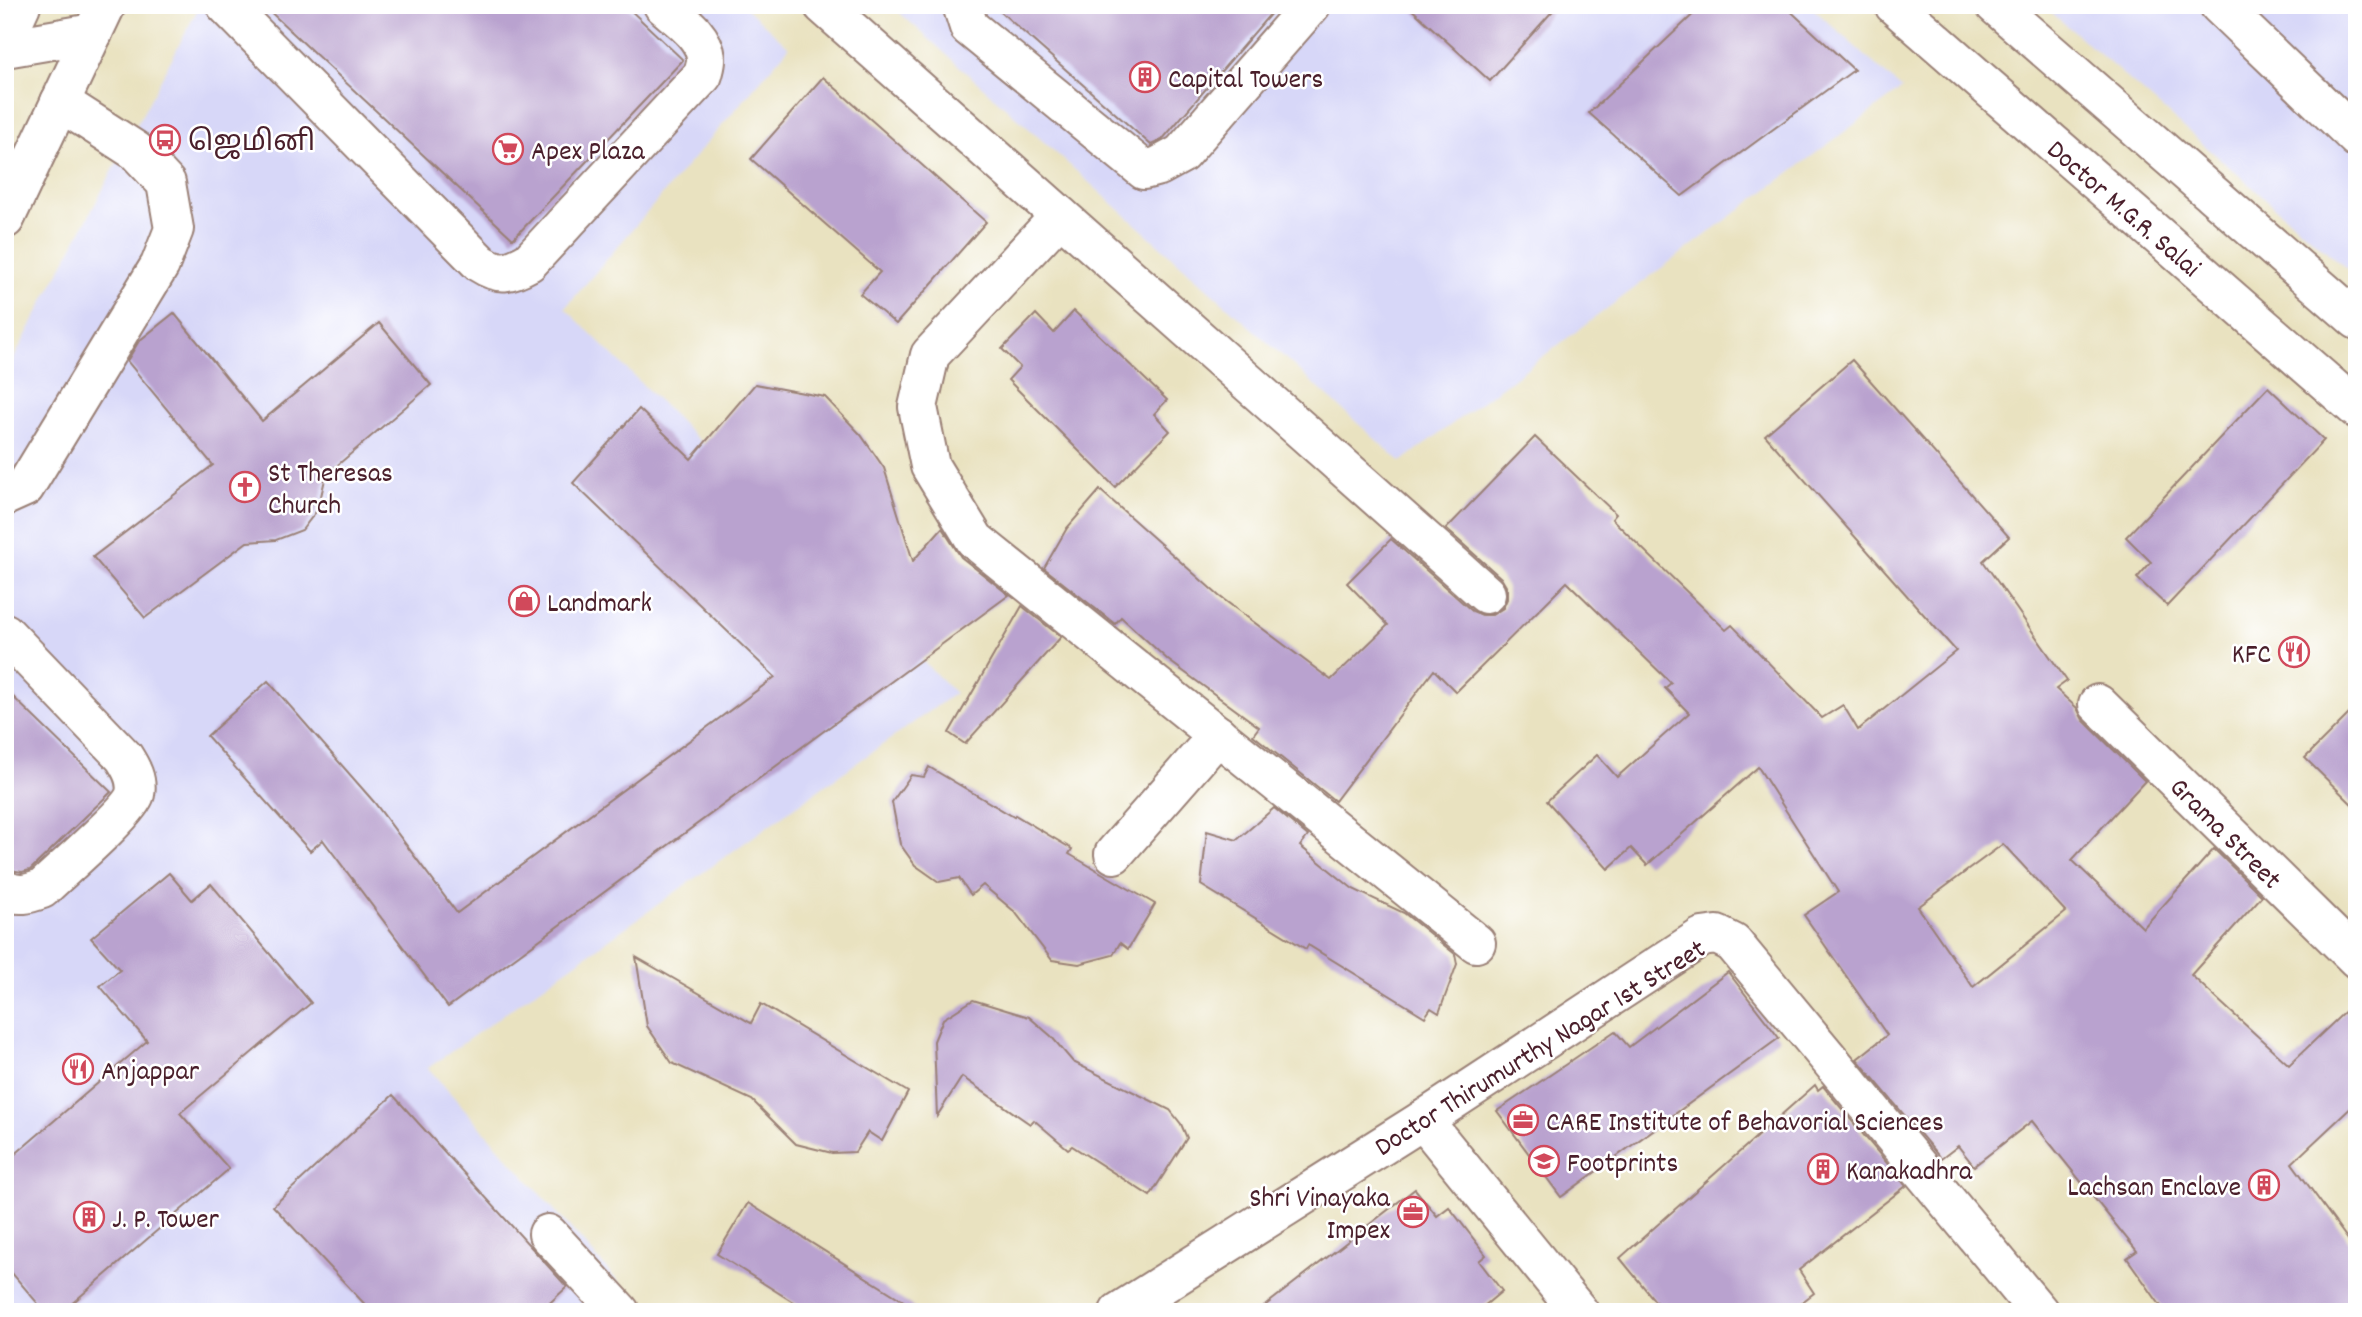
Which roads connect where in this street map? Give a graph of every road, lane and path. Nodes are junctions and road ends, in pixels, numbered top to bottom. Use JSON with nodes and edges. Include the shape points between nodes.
{"nodes":[{"id":1,"x":20,"y":5,"type":"edge"},
{"id":2,"x":226,"y":5,"type":"edge"},
{"id":3,"x":663,"y":5,"type":"edge"},
{"id":4,"x":823,"y":5,"type":"edge"},
{"id":5,"x":962,"y":5,"type":"edge"},
{"id":6,"x":1311,"y":5,"type":"edge"},
{"id":7,"x":1894,"y":5,"type":"edge"},
{"id":8,"x":2219,"y":5,"type":"edge"},
{"id":9,"x":2004,"y":8,"type":"edge"},
{"id":10,"x":99,"y":19,"type":"edge"},
{"id":11,"x":5,"y":40,"type":"edge"},
{"id":12,"x":5,"y":48,"type":"edge"},
{"id":13,"x":60,"y":102,"type":"junction"},
{"id":14,"x":2357,"y":138,"type":"edge"},
{"id":15,"x":1060,"y":216,"type":"junction"},
{"id":16,"x":5,"y":219,"type":"edge"},
{"id":17,"x":2355,"y":313,"type":"edge"},
{"id":18,"x":2357,"y":409,"type":"edge"},
{"id":19,"x":5,"y":496,"type":"edge"},
{"id":20,"x":1486,"y":594,"type":"dead end"},
{"id":21,"x":5,"y":633,"type":"edge"},
{"id":22,"x":2098,"y":704,"type":"dead end"},
{"id":23,"x":1218,"y":735,"type":"junction"},
{"id":24,"x":1114,"y":854,"type":"dead end"},
{"id":25,"x":5,"y":890,"type":"edge"},
{"id":26,"x":1476,"y":943,"type":"dead end"},
{"id":27,"x":2357,"y":959,"type":"edge"},
{"id":28,"x":1423,"y":1120,"type":"junction"},
{"id":29,"x":548,"y":1234,"type":"dead end"},
{"id":30,"x":620,"y":1312,"type":"edge"},
{"id":31,"x":1119,"y":1312,"type":"edge"},
{"id":32,"x":1579,"y":1312,"type":"edge"},
{"id":33,"x":2039,"y":1312,"type":"edge"}],
"edges":[{"from":1,"to":11,"type":"street"},
{"from":2,"to":3,"type":"street","via":[[480,263],[495,272],[529,262],[703,75],[706,58],[701,43]]},
{"from":4,"to":15,"type":"street"},
{"from":5,"to":6,"type":"street","via":[[969,27],[1144,170],[1181,154]]},
{"from":7,"to":18,"type":"street","name":"Doctor M.G.R. Salai"},
{"from":8,"to":14,"type":"street"},
{"from":9,"to":17,"type":"street"},
{"from":10,"to":12,"type":"street"},
{"from":10,"to":13,"type":"street"},
{"from":13,"to":16,"type":"street"},
{"from":13,"to":19,"type":"street","via":[[135,151],[166,183],[174,229],[160,265],[25,487]]},
{"from":15,"to":20,"type":"street"},
{"from":15,"to":23,"type":"street","via":[[930,355],[918,407],[930,466],[975,540]]},
{"from":21,"to":25,"type":"street","via":[[124,757],[134,774],[135,794],[122,813],[41,889],[18,895]]},
{"from":22,"to":27,"type":"street","name":"Grama Street"},
{"from":23,"to":24,"type":"street"},
{"from":23,"to":26,"type":"street"},
{"from":28,"to":31,"type":"street","name":"Doctor Thirumurthy Nagar 1st Street"},
{"from":28,"to":32,"type":"street"},
{"from":28,"to":33,"type":"street","name":"Doctor Thirumurthy Nagar 1st Street","via":[[1702,937],[1717,935],[1733,943]]},
{"from":29,"to":30,"type":"street"}]}
